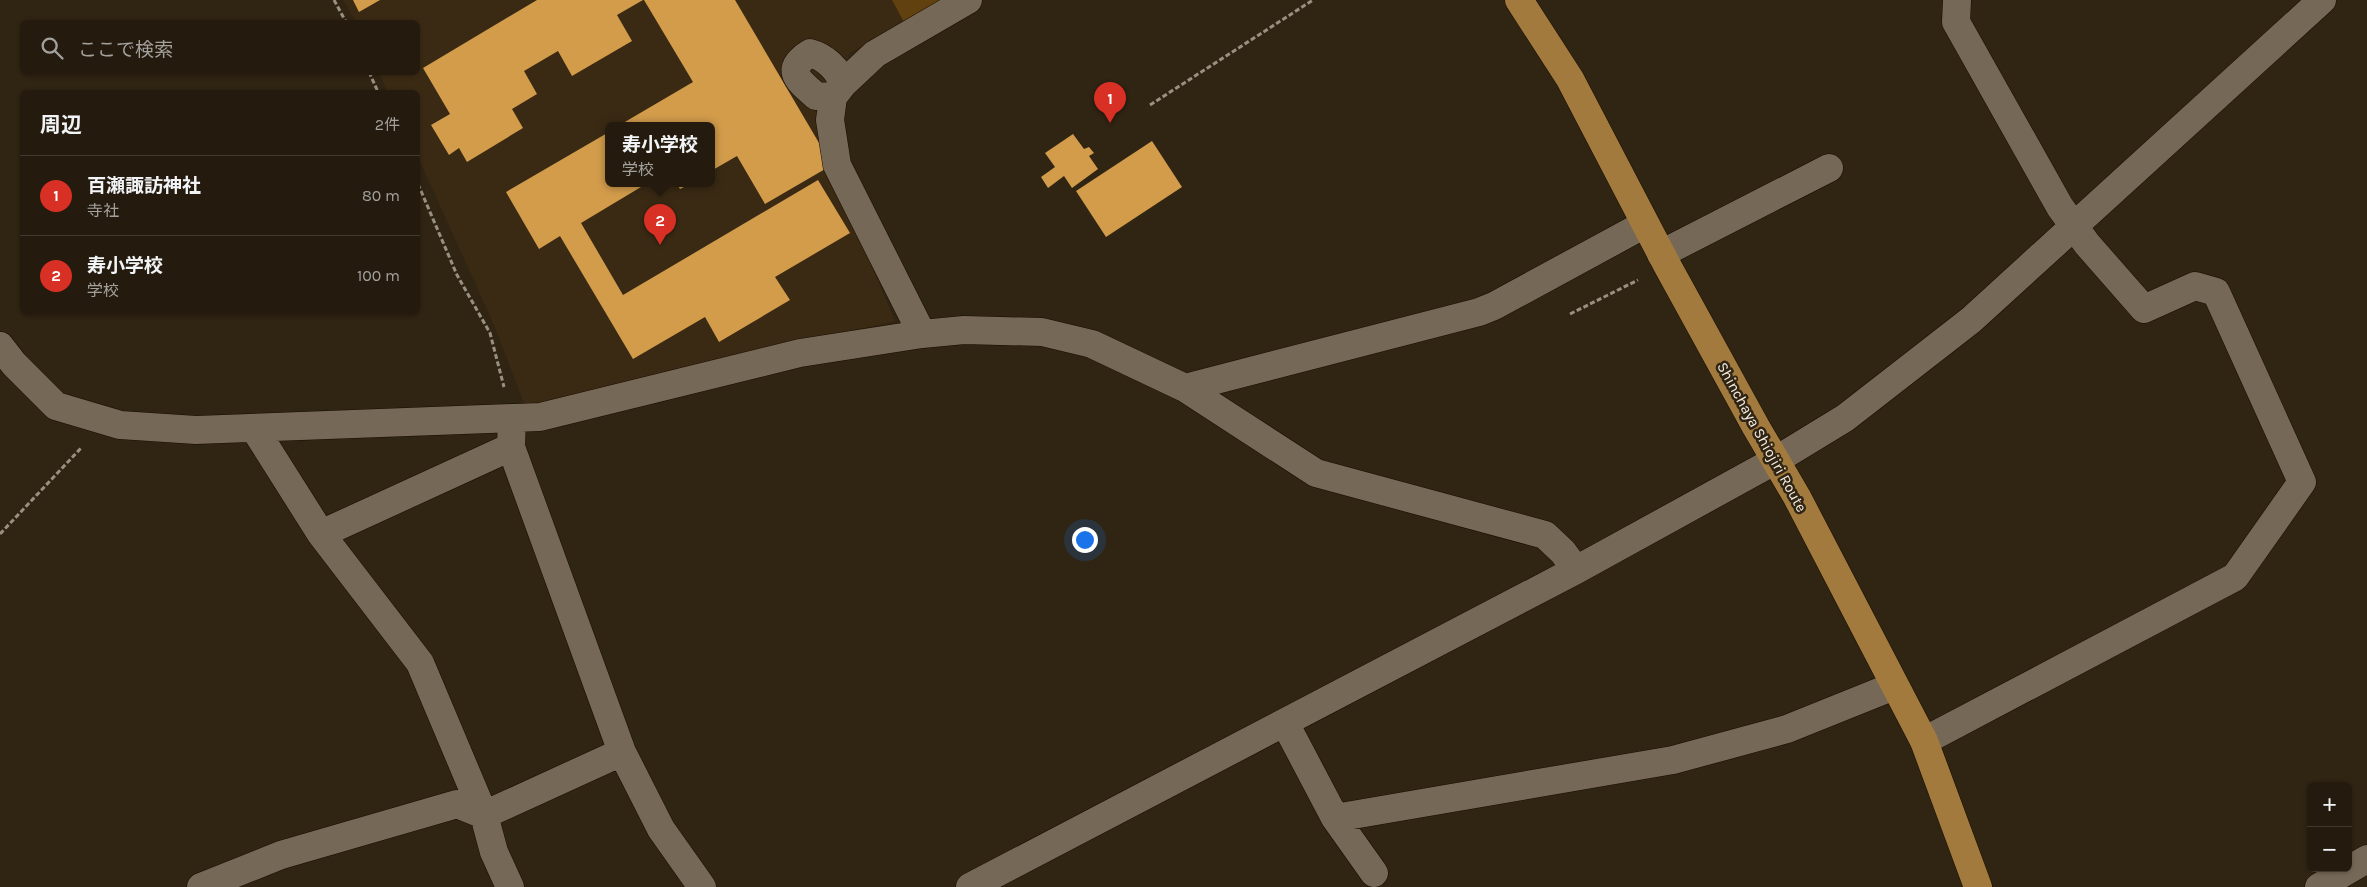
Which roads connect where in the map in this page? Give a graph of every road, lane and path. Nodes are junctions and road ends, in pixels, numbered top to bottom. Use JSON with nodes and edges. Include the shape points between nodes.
{"nodes":[{"id":1,"x":334,"y":0,"type":"edge"},
{"id":2,"x":968,"y":0,"type":"edge"},
{"id":3,"x":1313,"y":0,"type":"edge"},
{"id":4,"x":1519,"y":0,"type":"edge"},
{"id":5,"x":1957,"y":0,"type":"edge"},
{"id":6,"x":2322,"y":0,"type":"edge"},
{"id":7,"x":345,"y":20,"type":"edge"},
{"id":8,"x":370,"y":75,"type":"edge"},
{"id":9,"x":377,"y":90,"type":"edge"},
{"id":10,"x":1150,"y":105,"type":"dead end"},
{"id":11,"x":1829,"y":168,"type":"dead end"},
{"id":12,"x":420,"y":189,"type":"edge"},
{"id":13,"x":1645,"y":224,"type":"junction"},
{"id":14,"x":2073,"y":226,"type":"junction"},
{"id":15,"x":1664,"y":259,"type":"junction"},
{"id":16,"x":1570,"y":314,"type":"dead end"},
{"id":17,"x":922,"y":334,"type":"junction"},
{"id":18,"x":0,"y":346,"type":"edge"},
{"id":19,"x":1186,"y":388,"type":"junction"},
{"id":20,"x":512,"y":418,"type":"junction"},
{"id":21,"x":99,"y":419,"type":"junction"},
{"id":22,"x":254,"y":428,"type":"junction"},
{"id":23,"x":511,"y":447,"type":"junction"},
{"id":24,"x":1776,"y":460,"type":"junction"},
{"id":25,"x":0,"y":534,"type":"edge"},
{"id":26,"x":321,"y":534,"type":"junction"},
{"id":27,"x":1576,"y":570,"type":"junction"},
{"id":28,"x":1894,"y":686,"type":"junction"},
{"id":29,"x":1285,"y":723,"type":"junction"},
{"id":30,"x":1924,"y":742,"type":"junction"},
{"id":31,"x":622,"y":752,"type":"junction"},
{"id":32,"x":484,"y":815,"type":"junction"},
{"id":33,"x":1335,"y":818,"type":"junction"},
{"id":34,"x":2367,"y":859,"type":"edge"},
{"id":35,"x":1374,"y":873,"type":"dead end"},
{"id":36,"x":201,"y":887,"type":"edge"},
{"id":37,"x":510,"y":887,"type":"edge"},
{"id":38,"x":702,"y":887,"type":"edge"},
{"id":39,"x":970,"y":887,"type":"edge"},
{"id":40,"x":1978,"y":887,"type":"edge"},
{"id":41,"x":2319,"y":887,"type":"edge"}],
"edges":[{"from":1,"to":7,"type":"path"},
{"from":2,"to":17,"type":"street","via":[[875,54],[838,90],[830,120],[837,165]]},
{"from":3,"to":10,"type":"path"},
{"from":4,"to":13,"type":"main road","name":"Shinchaya Shiojiri Route","via":[[1570,79]]},
{"from":5,"to":14,"type":"street","via":[[1956,22]]},
{"from":6,"to":14,"type":"street"},
{"from":8,"to":9,"type":"path"},
{"from":11,"to":15,"type":"street"},
{"from":12,"to":20,"type":"path","via":[[457,275],[490,333]]},
{"from":13,"to":15,"type":"main road","name":"Shinchaya Shiojiri Route"},
{"from":13,"to":19,"type":"street","via":[[1479,312]]},
{"from":14,"to":24,"type":"street","via":[[1971,320],[1845,418]]},
{"from":14,"to":30,"type":"street","via":[[2144,309],[2195,286],[2216,292],[2302,482],[2235,577]]},
{"from":15,"to":16,"type":"path"},
{"from":15,"to":24,"type":"main road","name":"Shinchaya Shiojiri Route"},
{"from":17,"to":19,"type":"street","via":[[964,330],[1042,332],[1092,344]]},
{"from":17,"to":20,"type":"street","via":[[800,353],[540,417]]},
{"from":18,"to":21,"type":"street","via":[[56,406]]},
{"from":19,"to":27,"type":"street","via":[[1316,473],[1544,535],[1563,552]]},
{"from":20,"to":22,"type":"street"},
{"from":20,"to":23,"type":"street"},
{"from":21,"to":22,"type":"street","via":[[120,425],[196,430]]},
{"from":21,"to":25,"type":"path","via":[[85,444]]},
{"from":22,"to":26,"type":"street"},
{"from":23,"to":26,"type":"street"},
{"from":23,"to":31,"type":"street"},
{"from":24,"to":27,"type":"street"},
{"from":24,"to":28,"type":"main road","name":"Shinchaya Shiojiri Route"},
{"from":26,"to":32,"type":"street","via":[[420,663]]},
{"from":27,"to":29,"type":"street"},
{"from":28,"to":30,"type":"main road","name":"Shinchaya Shiojiri Route"},
{"from":28,"to":33,"type":"street","via":[[1787,730],[1673,760]]},
{"from":29,"to":33,"type":"street"},
{"from":29,"to":39,"type":"street"},
{"from":30,"to":40,"type":"main road","name":"Shinchaya Shiojiri Route"},
{"from":31,"to":32,"type":"street"},
{"from":31,"to":38,"type":"street","via":[[661,829]]},
{"from":32,"to":36,"type":"street","via":[[457,804],[281,855]]},
{"from":32,"to":37,"type":"street","via":[[494,852]]},
{"from":33,"to":35,"type":"street"},
{"from":34,"to":41,"type":"street"}]}
